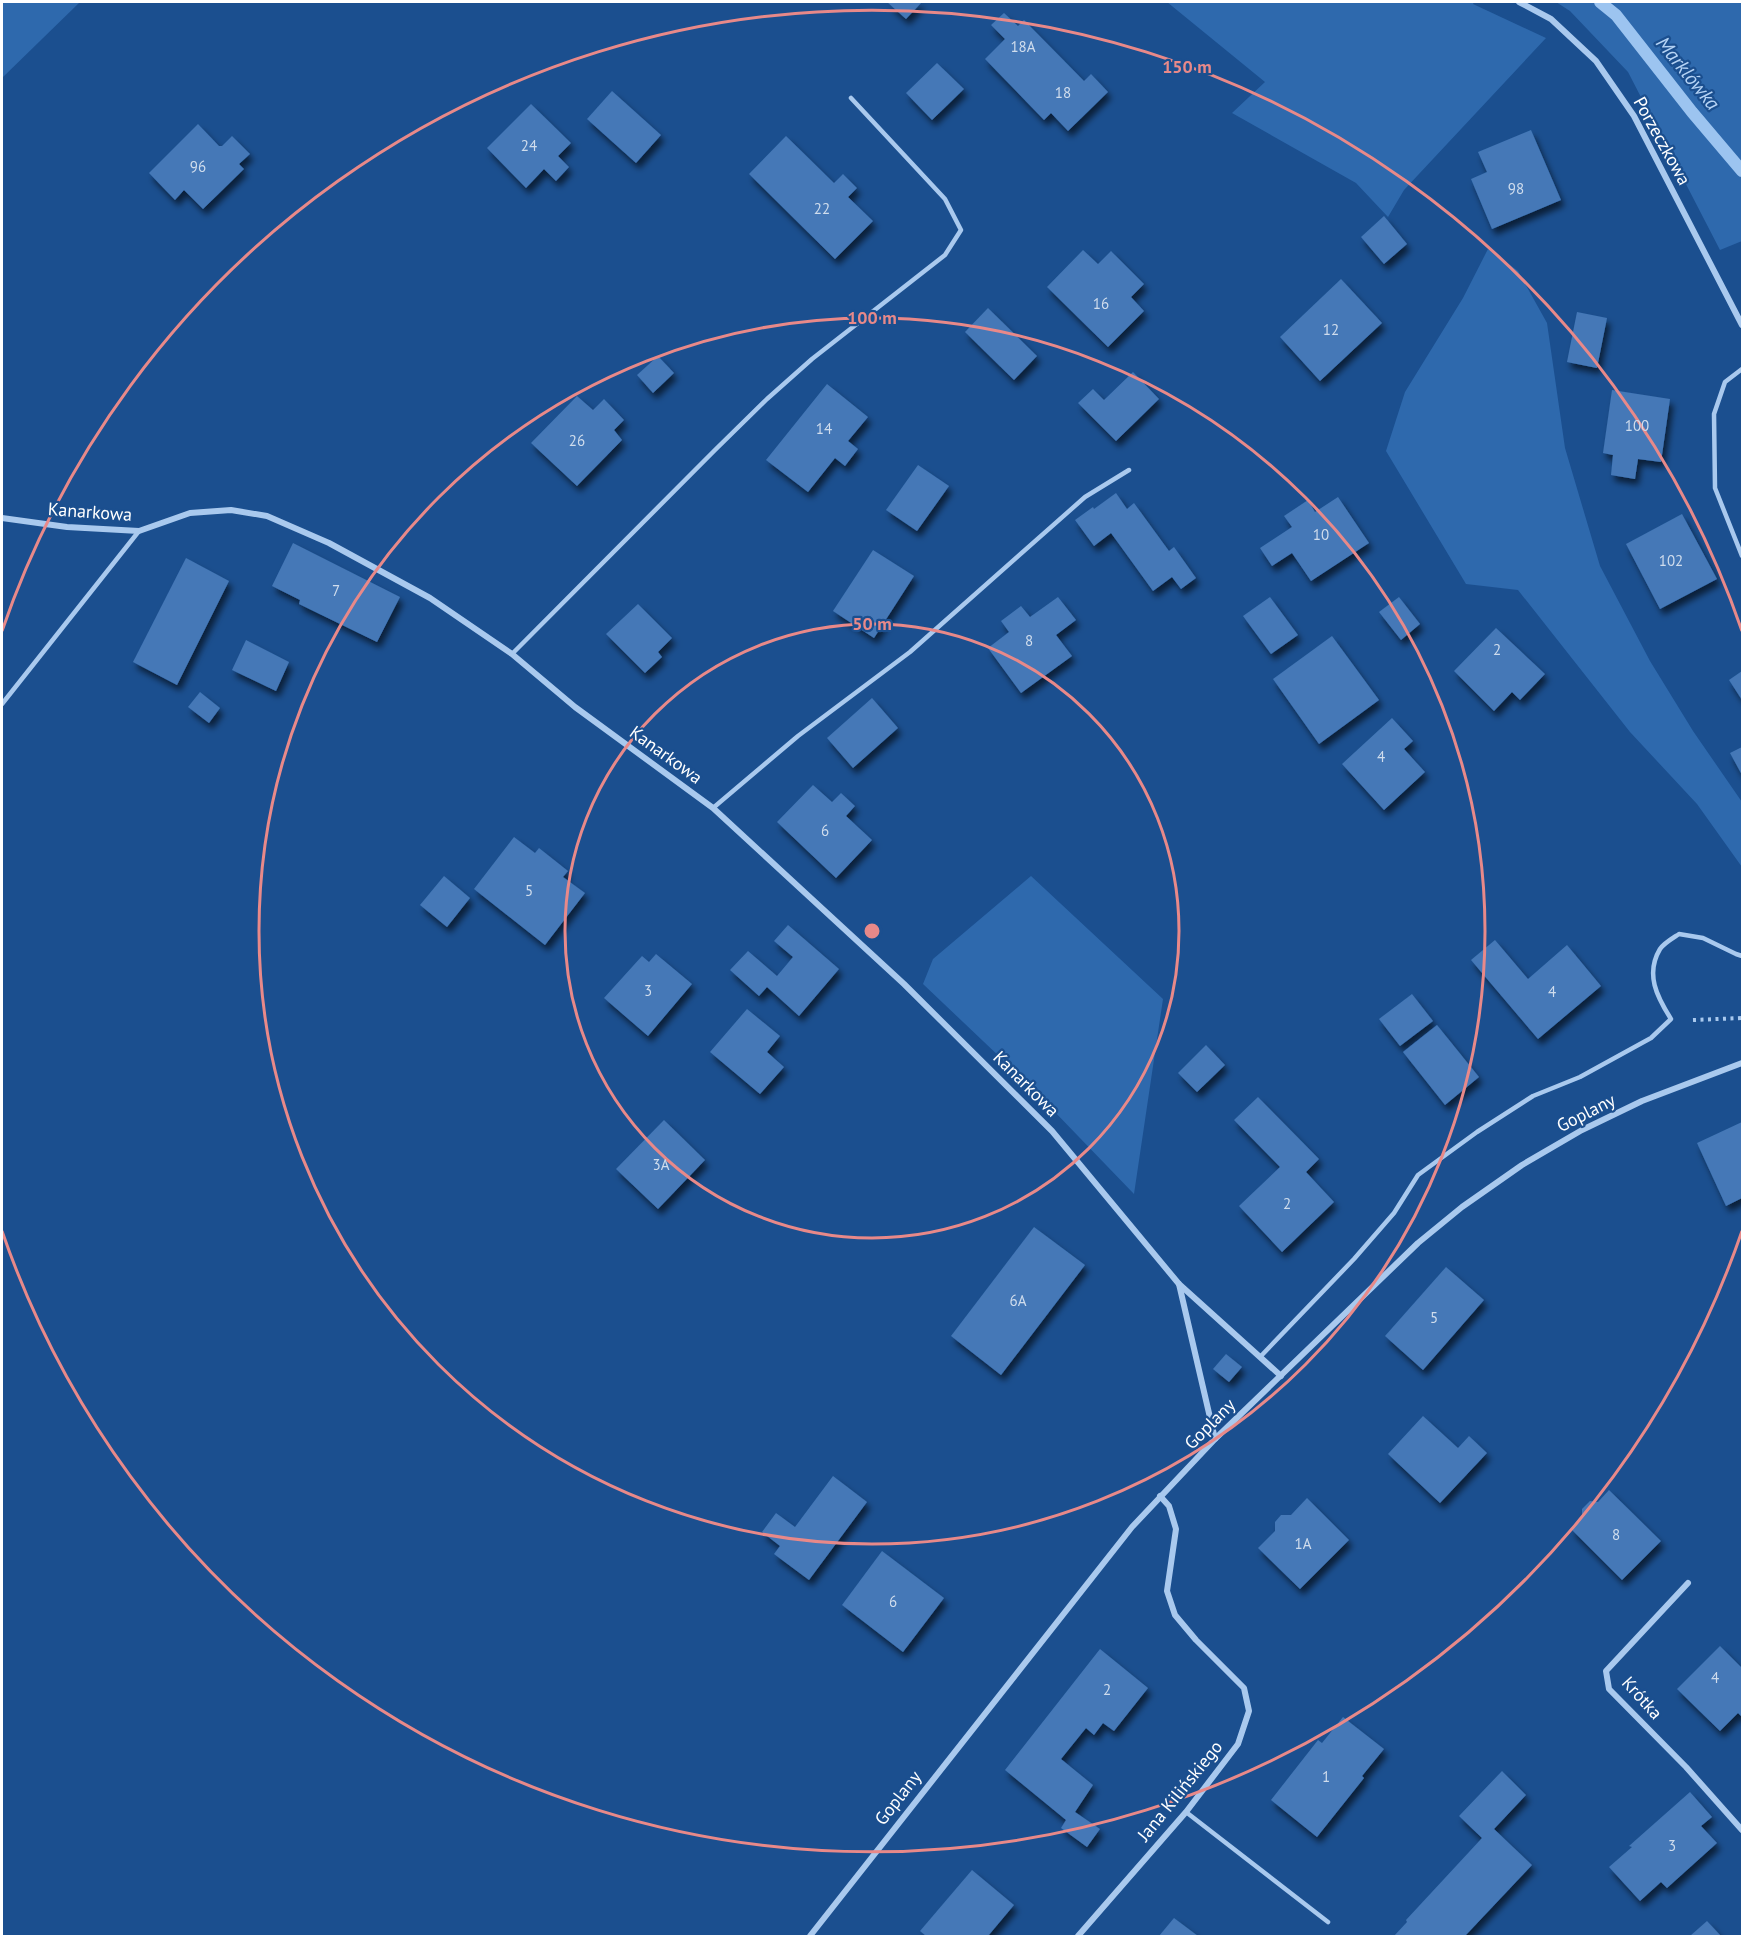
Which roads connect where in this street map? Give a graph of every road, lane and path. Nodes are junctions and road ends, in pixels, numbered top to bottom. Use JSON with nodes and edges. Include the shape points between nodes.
{"nodes":[{"id":1,"x":1519,"y":2,"type":"edge"},
{"id":2,"x":851,"y":98,"type":"dead end"},
{"id":3,"x":1743,"y":325,"type":"edge"},
{"id":4,"x":1743,"y":369,"type":"edge"},
{"id":5,"x":1129,"y":470,"type":"dead end"},
{"id":6,"x":2,"y":518,"type":"edge"},
{"id":7,"x":139,"y":531,"type":"junction"},
{"id":8,"x":1743,"y":556,"type":"edge"},
{"id":9,"x":512,"y":654,"type":"junction"},
{"id":10,"x":2,"y":704,"type":"edge"},
{"id":11,"x":713,"y":808,"type":"junction"},
{"id":12,"x":1743,"y":956,"type":"edge"},
{"id":13,"x":1743,"y":1018,"type":"edge"},
{"id":14,"x":1671,"y":1019,"type":"junction"},
{"id":15,"x":1743,"y":1063,"type":"edge"},
{"id":16,"x":1179,"y":1284,"type":"junction"},
{"id":17,"x":1261,"y":1356,"type":"junction"},
{"id":18,"x":1281,"y":1376,"type":"junction"},
{"id":19,"x":1215,"y":1439,"type":"junction"},
{"id":20,"x":1160,"y":1496,"type":"junction"},
{"id":21,"x":1688,"y":1583,"type":"dead end"},
{"id":22,"x":1186,"y":1812,"type":"junction"},
{"id":23,"x":1743,"y":1830,"type":"edge"},
{"id":24,"x":1328,"y":1922,"type":"dead end"},
{"id":25,"x":810,"y":1936,"type":"edge"},
{"id":26,"x":1077,"y":1936,"type":"edge"}],
"edges":[{"from":1,"to":3,"type":"street","name":"Porzeczkowa","via":[[1551,19],[1596,61],[1634,116]]},
{"from":2,"to":9,"type":"lane","via":[[945,199],[961,230],[945,255],[767,399]]},
{"from":4,"to":8,"type":"lane","via":[[1725,382],[1714,414],[1715,488]]},
{"from":5,"to":11,"type":"lane","via":[[1085,497],[910,652],[798,736]]},
{"from":6,"to":7,"type":"street","name":"Kanarkowa"},
{"from":7,"to":9,"type":"street","name":"Kanarkowa","via":[[190,513],[231,510],[267,516],[329,543],[430,598]]},
{"from":7,"to":10,"type":"lane"},
{"from":9,"to":11,"type":"street","name":"Kanarkowa"},
{"from":11,"to":16,"type":"street","name":"Kanarkowa","via":[[904,984],[1052,1131]]},
{"from":12,"to":14,"type":"lane","via":[[1703,938],[1679,934],[1661,947],[1652,969],[1658,999]]},
{"from":13,"to":14,"type":"path"},
{"from":14,"to":17,"type":"lane","via":[[1651,1038],[1581,1077],[1533,1096],[1418,1175],[1394,1213]]},
{"from":15,"to":18,"type":"street","name":"Goplany","via":[[1642,1101],[1522,1165],[1418,1243]]},
{"from":16,"to":17,"type":"street","name":"Kanarkowa"},
{"from":16,"to":19,"type":"street","name":"Kanarkowa"},
{"from":17,"to":18,"type":"street","name":"Kanarkowa"},
{"from":18,"to":19,"type":"street","name":"Goplany"},
{"from":19,"to":20,"type":"street","name":"Goplany"},
{"from":20,"to":22,"type":"street","name":"Jana Kilińskiego","via":[[1169,1506],[1176,1529],[1167,1591],[1174,1615],[1244,1688],[1249,1712],[1238,1744]]},
{"from":20,"to":25,"type":"street","name":"Goplany","via":[[1080,1590]]},
{"from":21,"to":23,"type":"street","name":"Krótka","via":[[1606,1671],[1609,1689]]},
{"from":22,"to":24,"type":"lane"},
{"from":22,"to":26,"type":"street","name":"Jana Kilińskiego"}]}
